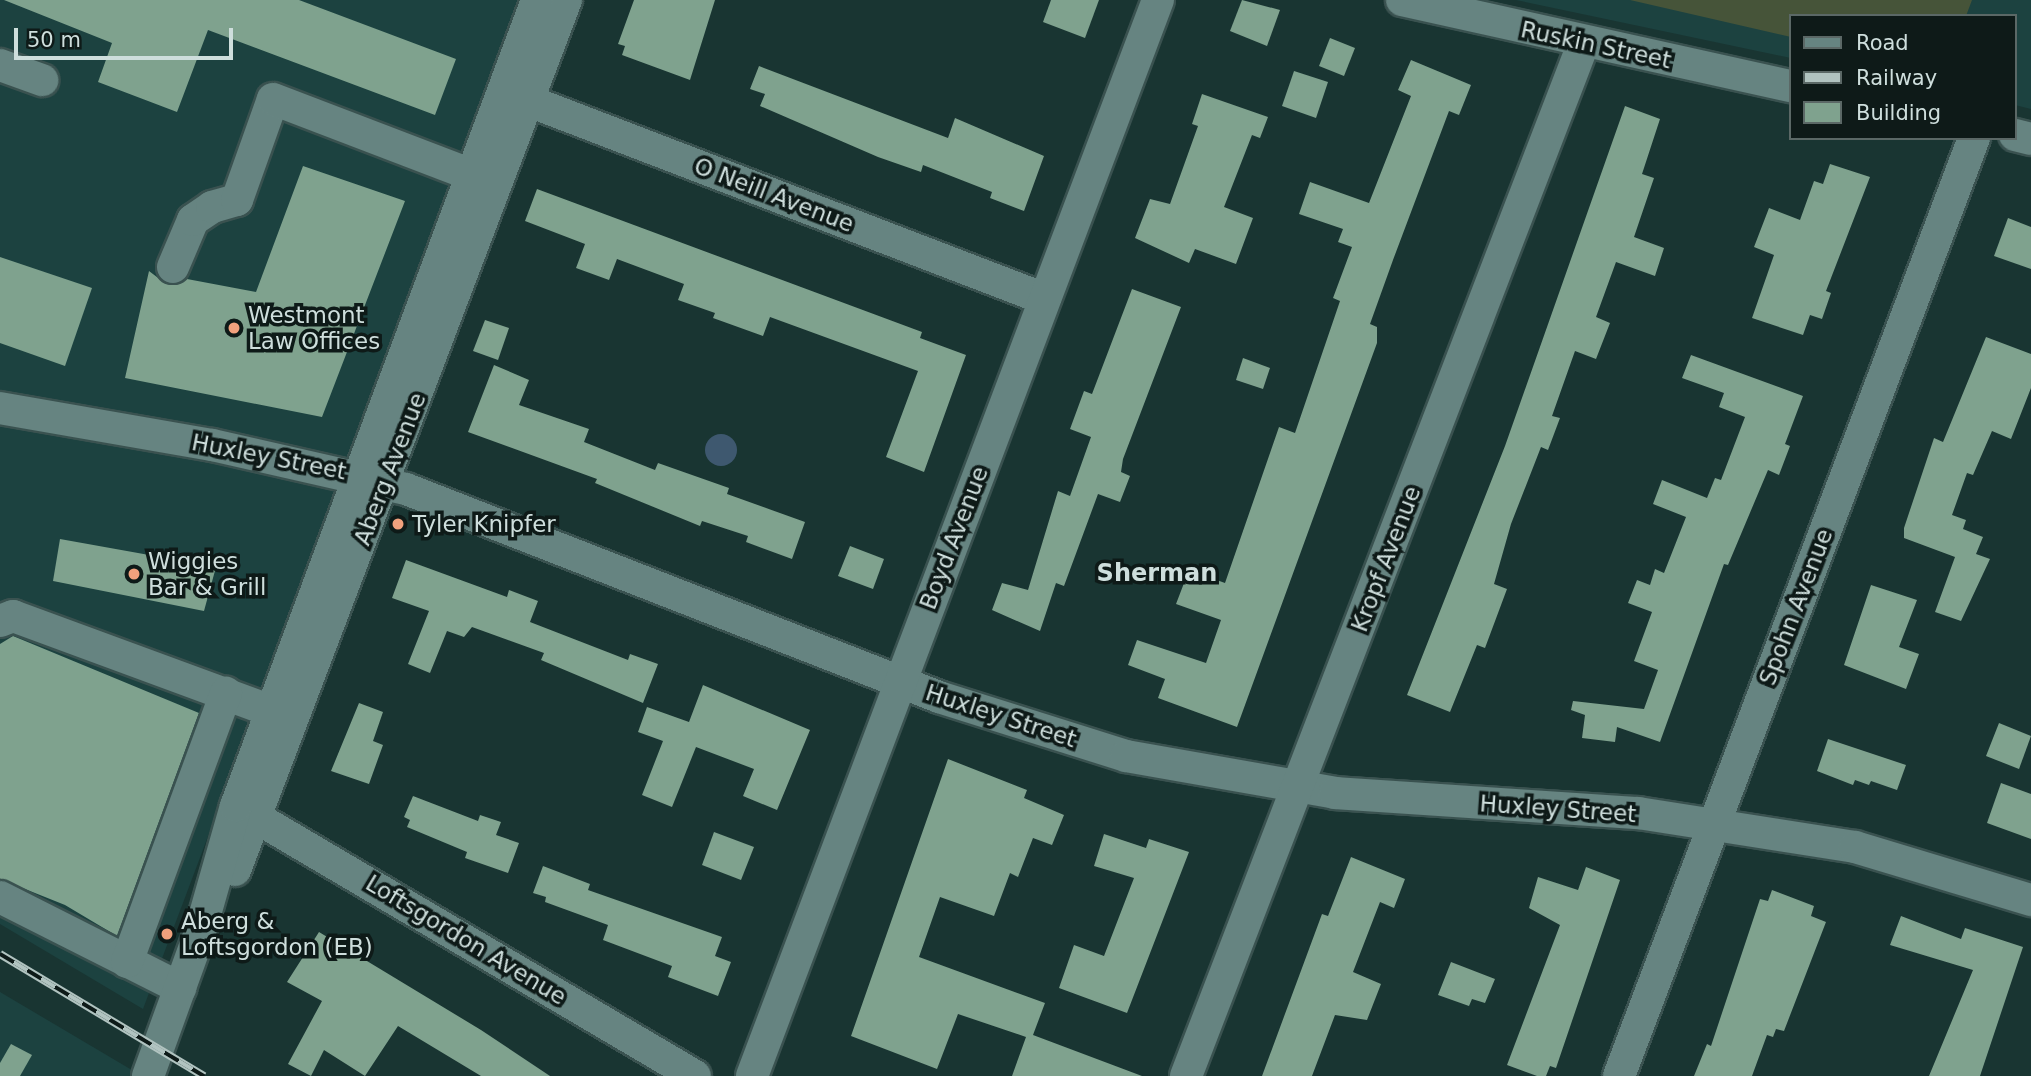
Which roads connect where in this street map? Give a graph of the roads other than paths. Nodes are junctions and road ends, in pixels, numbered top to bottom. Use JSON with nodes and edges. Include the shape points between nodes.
{"nodes":[{"id":1,"x":537,"y":0,"type":"edge"},
{"id":2,"x":566,"y":0,"type":"edge"},
{"id":3,"x":1158,"y":0,"type":"edge"},
{"id":4,"x":1402,"y":0,"type":"edge"},
{"id":5,"x":1584,"y":43,"type":"junction"},
{"id":6,"x":0,"y":65,"type":"edge"},
{"id":7,"x":42,"y":80,"type":"dead end"},
{"id":8,"x":1790,"y":86,"type":"edge"},
{"id":9,"x":516,"y":96,"type":"junction"},
{"id":10,"x":1973,"y":140,"type":"edge"},
{"id":11,"x":472,"y":175,"type":"junction"},
{"id":12,"x":173,"y":267,"type":"dead end"},
{"id":13,"x":1045,"y":299,"type":"junction"},
{"id":14,"x":0,"y":408,"type":"edge"},
{"id":15,"x":372,"y":479,"type":"junction"},
{"id":16,"x":0,"y":621,"type":"edge"},
{"id":17,"x":900,"y":682,"type":"junction"},
{"id":18,"x":226,"y":692,"type":"junction"},
{"id":19,"x":283,"y":715,"type":"junction"},
{"id":20,"x":1298,"y":787,"type":"junction"},
{"id":21,"x":246,"y":812,"type":"junction"},
{"id":22,"x":1714,"y":825,"type":"junction"},
{"id":23,"x":0,"y":897,"type":"edge"},
{"id":24,"x":2031,"y":900,"type":"edge"},
{"id":25,"x":127,"y":962,"type":"junction"},
{"id":26,"x":180,"y":988,"type":"junction"},
{"id":27,"x":148,"y":1076,"type":"edge"},
{"id":28,"x":695,"y":1076,"type":"edge"},
{"id":29,"x":751,"y":1076,"type":"edge"},
{"id":30,"x":1186,"y":1076,"type":"edge"},
{"id":31,"x":1619,"y":1076,"type":"edge"}],
"edges":[{"from":1,"to":9,"type":"street","name":"Aberg Avenue"},
{"from":2,"to":9,"type":"street","name":"Aberg Avenue"},
{"from":3,"to":13,"type":"street","name":"Boyd Avenue"},
{"from":4,"to":5,"type":"street","name":"Ruskin Street"},
{"from":5,"to":8,"type":"street","name":"Ruskin Street"},
{"from":5,"to":20,"type":"street","name":"Kropf Avenue"},
{"from":6,"to":7,"type":"street"},
{"from":9,"to":11,"type":"street","name":"Aberg Avenue"},
{"from":9,"to":13,"type":"street","name":"O Neill Avenue"},
{"from":9,"to":15,"type":"street","name":"Aberg Avenue"},
{"from":10,"to":22,"type":"street","name":"Spohn Avenue"},
{"from":11,"to":12,"type":"street","via":[[273,99],[237,200],[212,206],[193,220]]},
{"from":11,"to":15,"type":"street","name":"Aberg Avenue"},
{"from":13,"to":17,"type":"street","name":"Boyd Avenue"},
{"from":14,"to":15,"type":"street","name":"Huxley Street"},
{"from":15,"to":17,"type":"street","name":"Huxley Street"},
{"from":15,"to":19,"type":"street","name":"Aberg Avenue"},
{"from":16,"to":18,"type":"street","via":[[13,616]]},
{"from":17,"to":20,"type":"street","name":"Huxley Street","via":[[1126,756]]},
{"from":17,"to":29,"type":"street","name":"Boyd Avenue"},
{"from":18,"to":19,"type":"street"},
{"from":18,"to":25,"type":"street"},
{"from":19,"to":21,"type":"street","name":"Aberg Avenue"},
{"from":20,"to":22,"type":"street","name":"Huxley Street","via":[[1638,813]]},
{"from":20,"to":30,"type":"street","name":"Kropf Avenue"},
{"from":21,"to":26,"type":"street","name":"Aberg Avenue"},
{"from":21,"to":28,"type":"street","name":"Loftsgordon Avenue"},
{"from":22,"to":24,"type":"street","name":"Huxley Street","via":[[1855,847]]},
{"from":22,"to":31,"type":"street","name":"Spohn Avenue"},
{"from":23,"to":25,"type":"street"},
{"from":25,"to":26,"type":"street"},
{"from":26,"to":27,"type":"street","name":"Aberg Avenue"}]}
